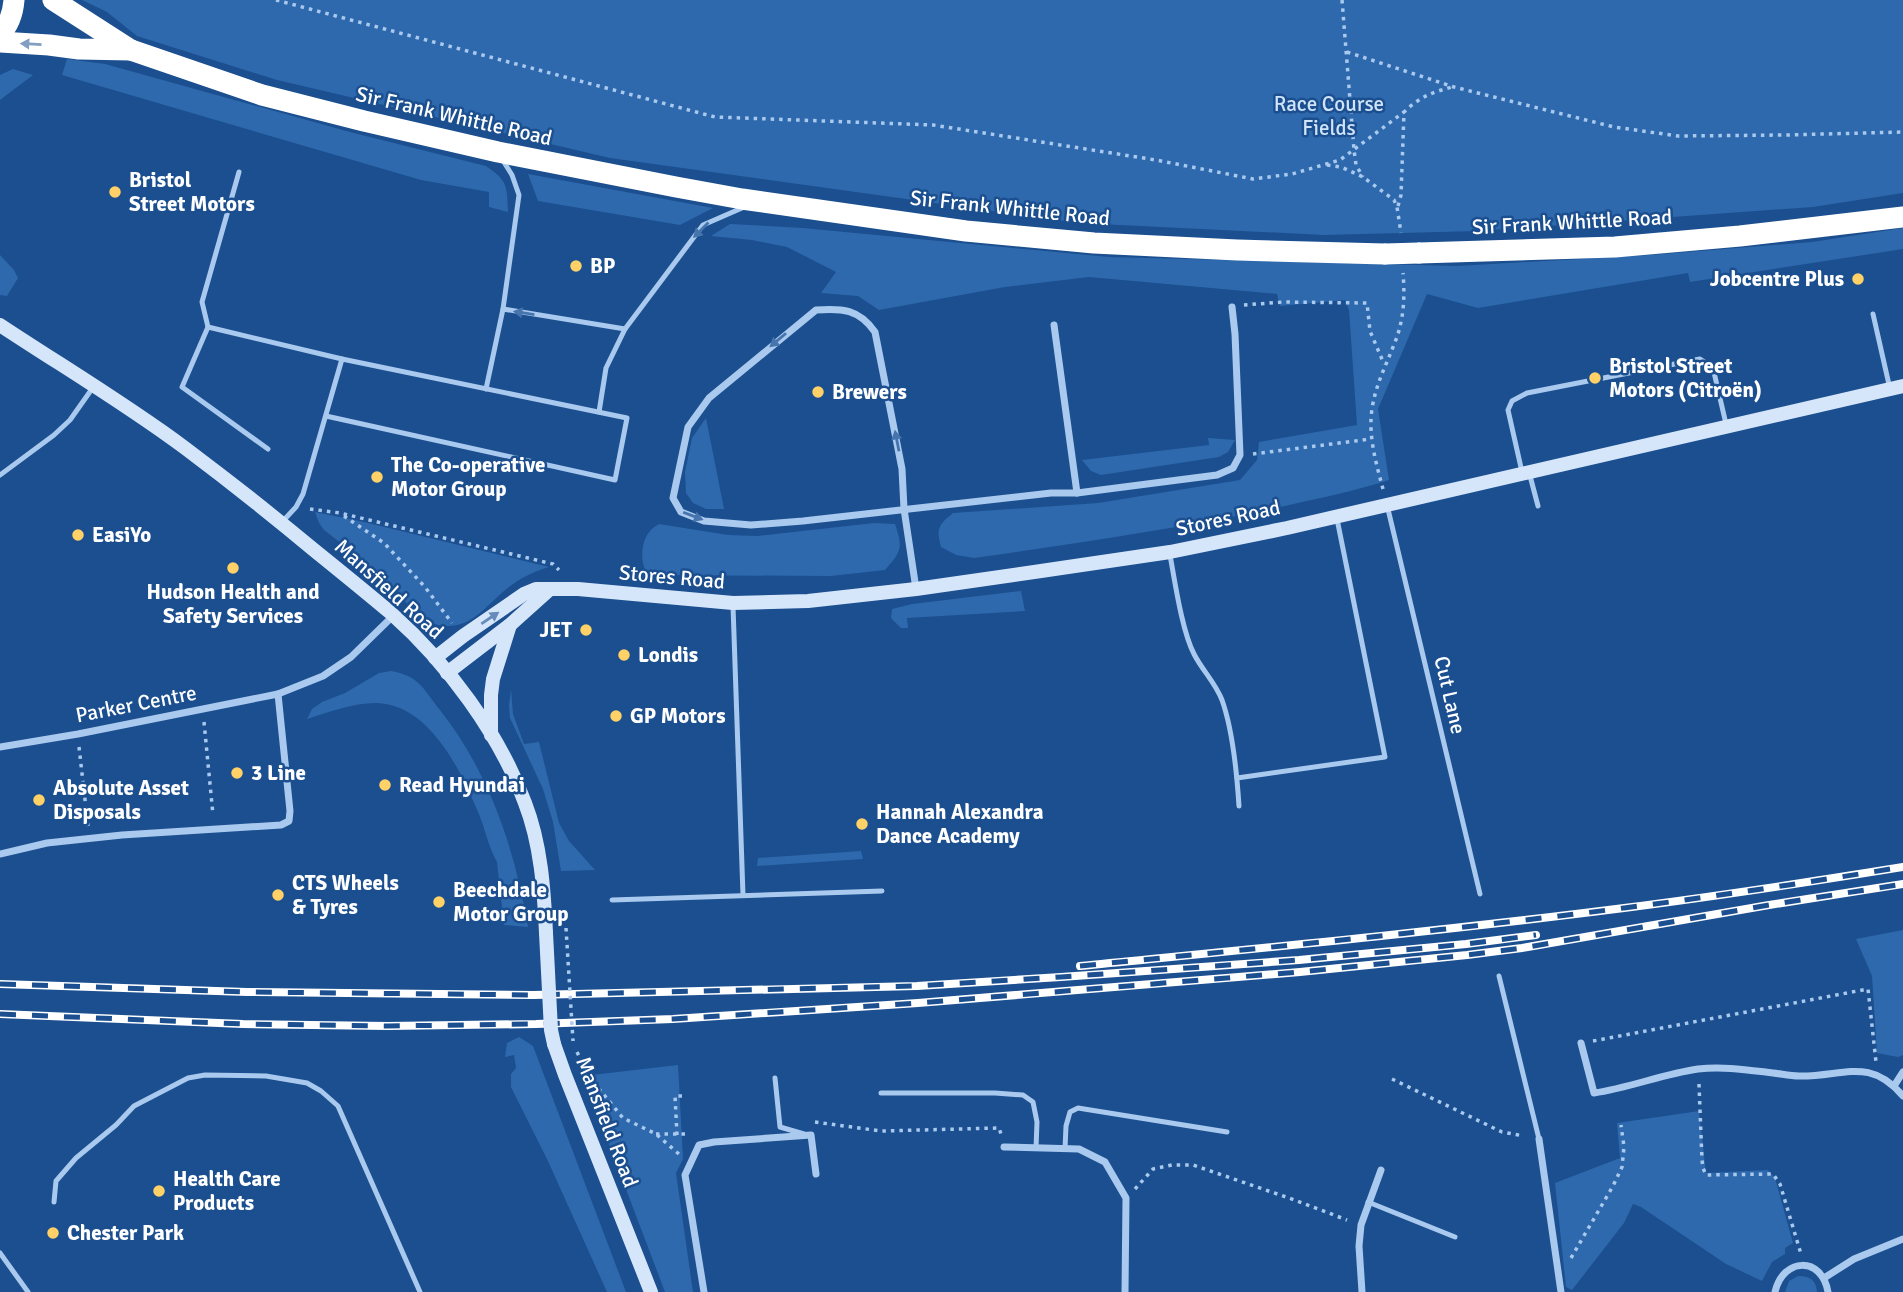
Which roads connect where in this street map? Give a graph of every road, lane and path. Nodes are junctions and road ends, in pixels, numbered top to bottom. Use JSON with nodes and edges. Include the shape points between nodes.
{"nodes":[{"id":1,"x":14,"y":0,"type":"edge"},
{"id":2,"x":53,"y":0,"type":"edge"},
{"id":3,"x":276,"y":0,"type":"edge"},
{"id":4,"x":1342,"y":0,"type":"edge"},
{"id":5,"x":0,"y":34,"type":"edge"},
{"id":6,"x":0,"y":42,"type":"edge"},
{"id":7,"x":131,"y":50,"type":"junction"},
{"id":8,"x":1347,"y":52,"type":"junction"},
{"id":9,"x":1454,"y":87,"type":"junction"},
{"id":10,"x":1404,"y":112,"type":"junction"},
{"id":11,"x":1903,"y":132,"type":"edge"},
{"id":12,"x":1354,"y":150,"type":"junction"},
{"id":13,"x":498,"y":152,"type":"junction"},
{"id":14,"x":1325,"y":165,"type":"junction"},
{"id":15,"x":239,"y":172,"type":"dead end"},
{"id":16,"x":1363,"y":177,"type":"junction"},
{"id":17,"x":762,"y":201,"type":"junction"},
{"id":18,"x":1398,"y":207,"type":"junction"},
{"id":19,"x":1399,"y":217,"type":"dead end"},
{"id":20,"x":1903,"y":217,"type":"edge"},
{"id":21,"x":1402,"y":257,"type":"junction"},
{"id":22,"x":1232,"y":307,"type":"joint"},
{"id":23,"x":503,"y":309,"type":"junction"},
{"id":24,"x":1873,"y":314,"type":"dead end"},
{"id":25,"x":0,"y":325,"type":"edge"},
{"id":26,"x":1054,"y":325,"type":"dead end"},
{"id":27,"x":208,"y":327,"type":"junction"},
{"id":28,"x":625,"y":329,"type":"junction"},
{"id":29,"x":342,"y":359,"type":"junction"},
{"id":30,"x":1384,"y":364,"type":"junction"},
{"id":31,"x":93,"y":386,"type":"junction"},
{"id":32,"x":1896,"y":387,"type":"edge"},
{"id":33,"x":486,"y":389,"type":"junction"},
{"id":34,"x":599,"y":412,"type":"junction"},
{"id":35,"x":326,"y":416,"type":"junction"},
{"id":36,"x":1727,"y":428,"type":"junction"},
{"id":37,"x":1371,"y":439,"type":"junction"},
{"id":38,"x":268,"y":449,"type":"dead end"},
{"id":39,"x":1240,"y":455,"type":"junction"},
{"id":40,"x":1526,"y":473,"type":"junction"},
{"id":41,"x":0,"y":475,"type":"edge"},
{"id":42,"x":1077,"y":493,"type":"junction"},
{"id":43,"x":1387,"y":504,"type":"junction"},
{"id":44,"x":1538,"y":506,"type":"dead end"},
{"id":45,"x":904,"y":509,"type":"junction"},
{"id":46,"x":340,"y":513,"type":"junction"},
{"id":47,"x":1336,"y":517,"type":"junction"},
{"id":48,"x":281,"y":523,"type":"junction"},
{"id":49,"x":1170,"y":552,"type":"junction"},
{"id":50,"x":550,"y":589,"type":"junction"},
{"id":51,"x":578,"y":589,"type":"junction"},
{"id":52,"x":916,"y":589,"type":"junction"},
{"id":53,"x":733,"y":603,"type":"junction"},
{"id":54,"x":393,"y":616,"type":"junction"},
{"id":55,"x":510,"y":624,"type":"junction"},
{"id":56,"x":456,"y":627,"type":"dead end"},
{"id":57,"x":435,"y":658,"type":"junction"},
{"id":58,"x":447,"y":673,"type":"junction"},
{"id":59,"x":278,"y":694,"type":"junction"},
{"id":60,"x":203,"y":709,"type":"junction"},
{"id":61,"x":78,"y":734,"type":"junction"},
{"id":62,"x":491,"y":735,"type":"junction"},
{"id":63,"x":0,"y":747,"type":"edge"},
{"id":64,"x":1237,"y":778,"type":"junction"},
{"id":65,"x":1239,"y":806,"type":"dead end"},
{"id":66,"x":215,"y":830,"type":"junction"},
{"id":67,"x":90,"y":839,"type":"junction"},
{"id":68,"x":0,"y":855,"type":"edge"},
{"id":69,"x":882,"y":891,"type":"dead end"},
{"id":70,"x":1480,"y":894,"type":"dead end"},
{"id":71,"x":743,"y":895,"type":"junction"},
{"id":72,"x":612,"y":900,"type":"dead end"},
{"id":73,"x":566,"y":928,"type":"dead end"},
{"id":74,"x":1499,"y":976,"type":"dead end"},
{"id":75,"x":1581,"y":1043,"type":"joint"},
{"id":76,"x":1698,"y":1069,"type":"junction"},
{"id":77,"x":1903,"y":1072,"type":"edge"},
{"id":78,"x":1878,"y":1075,"type":"junction"},
{"id":79,"x":775,"y":1077,"type":"dead end"},
{"id":80,"x":1392,"y":1079,"type":"dead end"},
{"id":81,"x":1895,"y":1086,"type":"junction"},
{"id":82,"x":881,"y":1093,"type":"dead end"},
{"id":83,"x":684,"y":1096,"type":"dead end"},
{"id":84,"x":1903,"y":1096,"type":"edge"},
{"id":85,"x":1621,"y":1125,"type":"dead end"},
{"id":86,"x":780,"y":1127,"type":"junction"},
{"id":87,"x":1227,"y":1132,"type":"dead end"},
{"id":88,"x":677,"y":1135,"type":"dead end"},
{"id":89,"x":811,"y":1135,"type":"junction"},
{"id":90,"x":1539,"y":1139,"type":"junction"},
{"id":91,"x":1004,"y":1146,"type":"joint"},
{"id":92,"x":1036,"y":1147,"type":"junction"},
{"id":93,"x":1065,"y":1149,"type":"junction"},
{"id":94,"x":690,"y":1163,"type":"junction"},
{"id":95,"x":1381,"y":1170,"type":"dead end"},
{"id":96,"x":816,"y":1174,"type":"dead end"},
{"id":97,"x":1126,"y":1198,"type":"junction"},
{"id":98,"x":54,"y":1202,"type":"dead end"},
{"id":99,"x":1368,"y":1202,"type":"junction"},
{"id":100,"x":1360,"y":1225,"type":"junction"},
{"id":101,"x":1455,"y":1237,"type":"dead end"},
{"id":102,"x":1903,"y":1239,"type":"edge"},
{"id":103,"x":0,"y":1253,"type":"edge"},
{"id":104,"x":1805,"y":1266,"type":"junction"},
{"id":105,"x":1558,"y":1277,"type":"junction"},
{"id":106,"x":1824,"y":1278,"type":"junction"},
{"id":107,"x":28,"y":1292,"type":"edge"},
{"id":108,"x":420,"y":1292,"type":"edge"},
{"id":109,"x":651,"y":1292,"type":"edge"},
{"id":110,"x":704,"y":1292,"type":"edge"},
{"id":111,"x":1125,"y":1292,"type":"edge"},
{"id":112,"x":1362,"y":1292,"type":"edge"},
{"id":113,"x":1561,"y":1292,"type":"edge"},
{"id":114,"x":1775,"y":1292,"type":"edge"},
{"id":115,"x":1828,"y":1292,"type":"edge"}],
"edges":[{"from":1,"to":5,"type":"highway"},
{"from":2,"to":7,"type":"highway","name":"Sir Frank Whittle Road"},
{"from":3,"to":14,"type":"path","via":[[715,117],[933,125],[1254,179]]},
{"from":4,"to":8,"type":"path"},
{"from":7,"to":6,"type":"highway","name":"Sir Frank Whittle Road","one_way":true},
{"from":7,"to":13,"type":"highway","name":"Sir Frank Whittle Road","via":[[262,95]]},
{"from":8,"to":9,"type":"path"},
{"from":8,"to":12,"type":"path"},
{"from":9,"to":10,"type":"path","via":[[1418,99]]},
{"from":9,"to":11,"type":"path","via":[[1614,127],[1678,136]]},
{"from":10,"to":12,"type":"path"},
{"from":10,"to":18,"type":"path"},
{"from":12,"to":14,"type":"path"},
{"from":12,"to":16,"type":"path"},
{"from":13,"to":17,"type":"highway","name":"Sir Frank Whittle Road"},
{"from":13,"to":23,"type":"lane","via":[[519,195]]},
{"from":14,"to":16,"type":"path"},
{"from":15,"to":27,"type":"lane","via":[[202,302]]},
{"from":16,"to":18,"type":"path"},
{"from":17,"to":21,"type":"highway","name":"Sir Frank Whittle Road","via":[[966,231],[1094,243]]},
{"from":17,"to":28,"type":"lane","one_way":true,"via":[[703,225]]},
{"from":18,"to":19,"type":"path"},
{"from":20,"to":21,"type":"highway","name":"Sir Frank Whittle Road","via":[[1615,247]]},
{"from":21,"to":30,"type":"path","via":[[1403,314]]},
{"from":22,"to":30,"type":"path","via":[[1367,303],[1370,331]]},
{"from":22,"to":39,"type":"street"},
{"from":28,"to":23,"type":"lane","one_way":true},
{"from":23,"to":33,"type":"lane"},
{"from":24,"to":32,"type":"lane"},
{"from":25,"to":31,"type":"street","name":"Mansfield Road"},
{"from":26,"to":42,"type":"street"},
{"from":27,"to":29,"type":"lane"},
{"from":27,"to":38,"type":"lane","via":[[181,387]]},
{"from":28,"to":34,"type":"lane","via":[[606,368]]},
{"from":29,"to":33,"type":"lane"},
{"from":29,"to":35,"type":"lane"},
{"from":30,"to":37,"type":"path","via":[[1372,410]]},
{"from":31,"to":41,"type":"lane","via":[[71,419]]},
{"from":31,"to":48,"type":"street","name":"Mansfield Road","via":[[185,448]]},
{"from":32,"to":36,"type":"street","name":"Stores Road"},
{"from":33,"to":34,"type":"lane"},
{"from":34,"to":35,"type":"lane","via":[[627,418],[615,480]]},
{"from":35,"to":48,"type":"lane","via":[[303,494]]},
{"from":36,"to":40,"type":"street","name":"Stores Road"},
{"from":36,"to":40,"type":"lane","via":[[1713,368],[1700,359],[1527,393],[1512,401],[1508,410]]},
{"from":37,"to":39,"type":"path"},
{"from":37,"to":43,"type":"path"},
{"from":39,"to":42,"type":"street","via":[[1233,468],[1217,475]]},
{"from":40,"to":43,"type":"street","name":"Stores Road"},
{"from":40,"to":44,"type":"lane"},
{"from":42,"to":45,"type":"street"},
{"from":43,"to":47,"type":"street","name":"Stores Road"},
{"from":43,"to":70,"type":"lane","name":"Cut Lane"},
{"from":45,"to":45,"type":"street","one_way":true,"via":[[902,469],[875,332],[866,320],[836,308],[816,310],[709,398],[688,427],[673,498],[681,512],[704,521],[751,525]]},
{"from":45,"to":52,"type":"street"},
{"from":46,"to":48,"type":"path","via":[[303,508]]},
{"from":46,"to":51,"type":"path","via":[[553,564]]},
{"from":46,"to":56,"type":"path","via":[[384,543]]},
{"from":47,"to":49,"type":"street","name":"Stores Road"},
{"from":47,"to":64,"type":"lane","via":[[1385,757]]},
{"from":48,"to":54,"type":"street","name":"Mansfield Road"},
{"from":49,"to":52,"type":"street","name":"Stores Road"},
{"from":49,"to":64,"type":"lane","via":[[1189,642],[1223,702]]},
{"from":50,"to":51,"type":"street","name":"Stores Road"},
{"from":50,"to":55,"type":"street"},
{"from":57,"to":50,"type":"street","name":"Stores Road","one_way":true,"via":[[524,594]]},
{"from":51,"to":53,"type":"street","name":"Stores Road"},
{"from":52,"to":53,"type":"street","name":"Stores Road","via":[[808,601]]},
{"from":53,"to":71,"type":"lane"},
{"from":54,"to":57,"type":"street","name":"Mansfield Road"},
{"from":54,"to":59,"type":"street","name":"Parker Centre","via":[[351,657],[323,676]]},
{"from":55,"to":58,"type":"street"},
{"from":55,"to":62,"type":"street","via":[[492,678]]},
{"from":57,"to":58,"type":"street","name":"Mansfield Road"},
{"from":58,"to":62,"type":"street","name":"Mansfield Road"},
{"from":59,"to":60,"type":"street","name":"Parker Centre"},
{"from":59,"to":66,"type":"street","via":[[289,821]]},
{"from":60,"to":61,"type":"street","name":"Parker Centre"},
{"from":60,"to":66,"type":"path"},
{"from":61,"to":63,"type":"street","name":"Parker Centre"},
{"from":61,"to":67,"type":"path"},
{"from":62,"to":109,"type":"street","name":"Mansfield Road","bridge":true,"via":[[526,803],[541,870],[554,1044]]},
{"from":64,"to":65,"type":"lane"},
{"from":66,"to":67,"type":"street"},
{"from":67,"to":68,"type":"street","via":[[47,843]]},
{"from":69,"to":71,"type":"lane"},
{"from":71,"to":72,"type":"lane"},
{"from":73,"to":94,"type":"path","bridge":true,"via":[[573,1043],[590,1078],[623,1118],[656,1134]]},
{"from":74,"to":90,"type":"lane"},
{"from":75,"to":76,"type":"street","via":[[1594,1093]]},
{"from":75,"to":78,"type":"path","via":[[1868,989]]},
{"from":76,"to":78,"type":"street","via":[[1797,1076],[1853,1071]]},
{"from":76,"to":104,"type":"path","via":[[1706,1174],[1773,1174]]},
{"from":77,"to":81,"type":"street"},
{"from":78,"to":81,"type":"street"},
{"from":79,"to":86,"type":"lane"},
{"from":80,"to":90,"type":"path","via":[[1502,1132]]},
{"from":81,"to":84,"type":"street"},
{"from":82,"to":92,"type":"lane","via":[[1023,1095],[1033,1102]]},
{"from":83,"to":88,"type":"path","via":[[675,1096]]},
{"from":85,"to":105,"type":"path","via":[[1622,1167]]},
{"from":86,"to":89,"type":"lane"},
{"from":86,"to":91,"type":"path","via":[[819,1121],[881,1131],[999,1128]]},
{"from":87,"to":93,"type":"lane","via":[[1078,1108],[1070,1112]]},
{"from":89,"to":94,"type":"street","via":[[699,1145]]},
{"from":89,"to":96,"type":"street"},
{"from":90,"to":105,"type":"street"},
{"from":91,"to":92,"type":"street"},
{"from":92,"to":93,"type":"street"},
{"from":93,"to":97,"type":"street","via":[[1079,1149],[1105,1162]]},
{"from":94,"to":110,"type":"street","via":[[685,1175]]},
{"from":95,"to":99,"type":"street"},
{"from":97,"to":100,"type":"path","via":[[1153,1169],[1193,1166]]},
{"from":97,"to":111,"type":"street"},
{"from":98,"to":108,"type":"lane","via":[[56,1181],[76,1158],[134,1106],[188,1078],[266,1076],[307,1083],[338,1106]]},
{"from":99,"to":100,"type":"street"},
{"from":99,"to":101,"type":"lane"},
{"from":100,"to":112,"type":"street"},
{"from":102,"to":106,"type":"street","via":[[1854,1259]]},
{"from":103,"to":107,"type":"lane"},
{"from":104,"to":106,"type":"street"},
{"from":104,"to":114,"type":"street","via":[[1783,1273]]},
{"from":105,"to":113,"type":"street"},
{"from":106,"to":115,"type":"street"}]}
